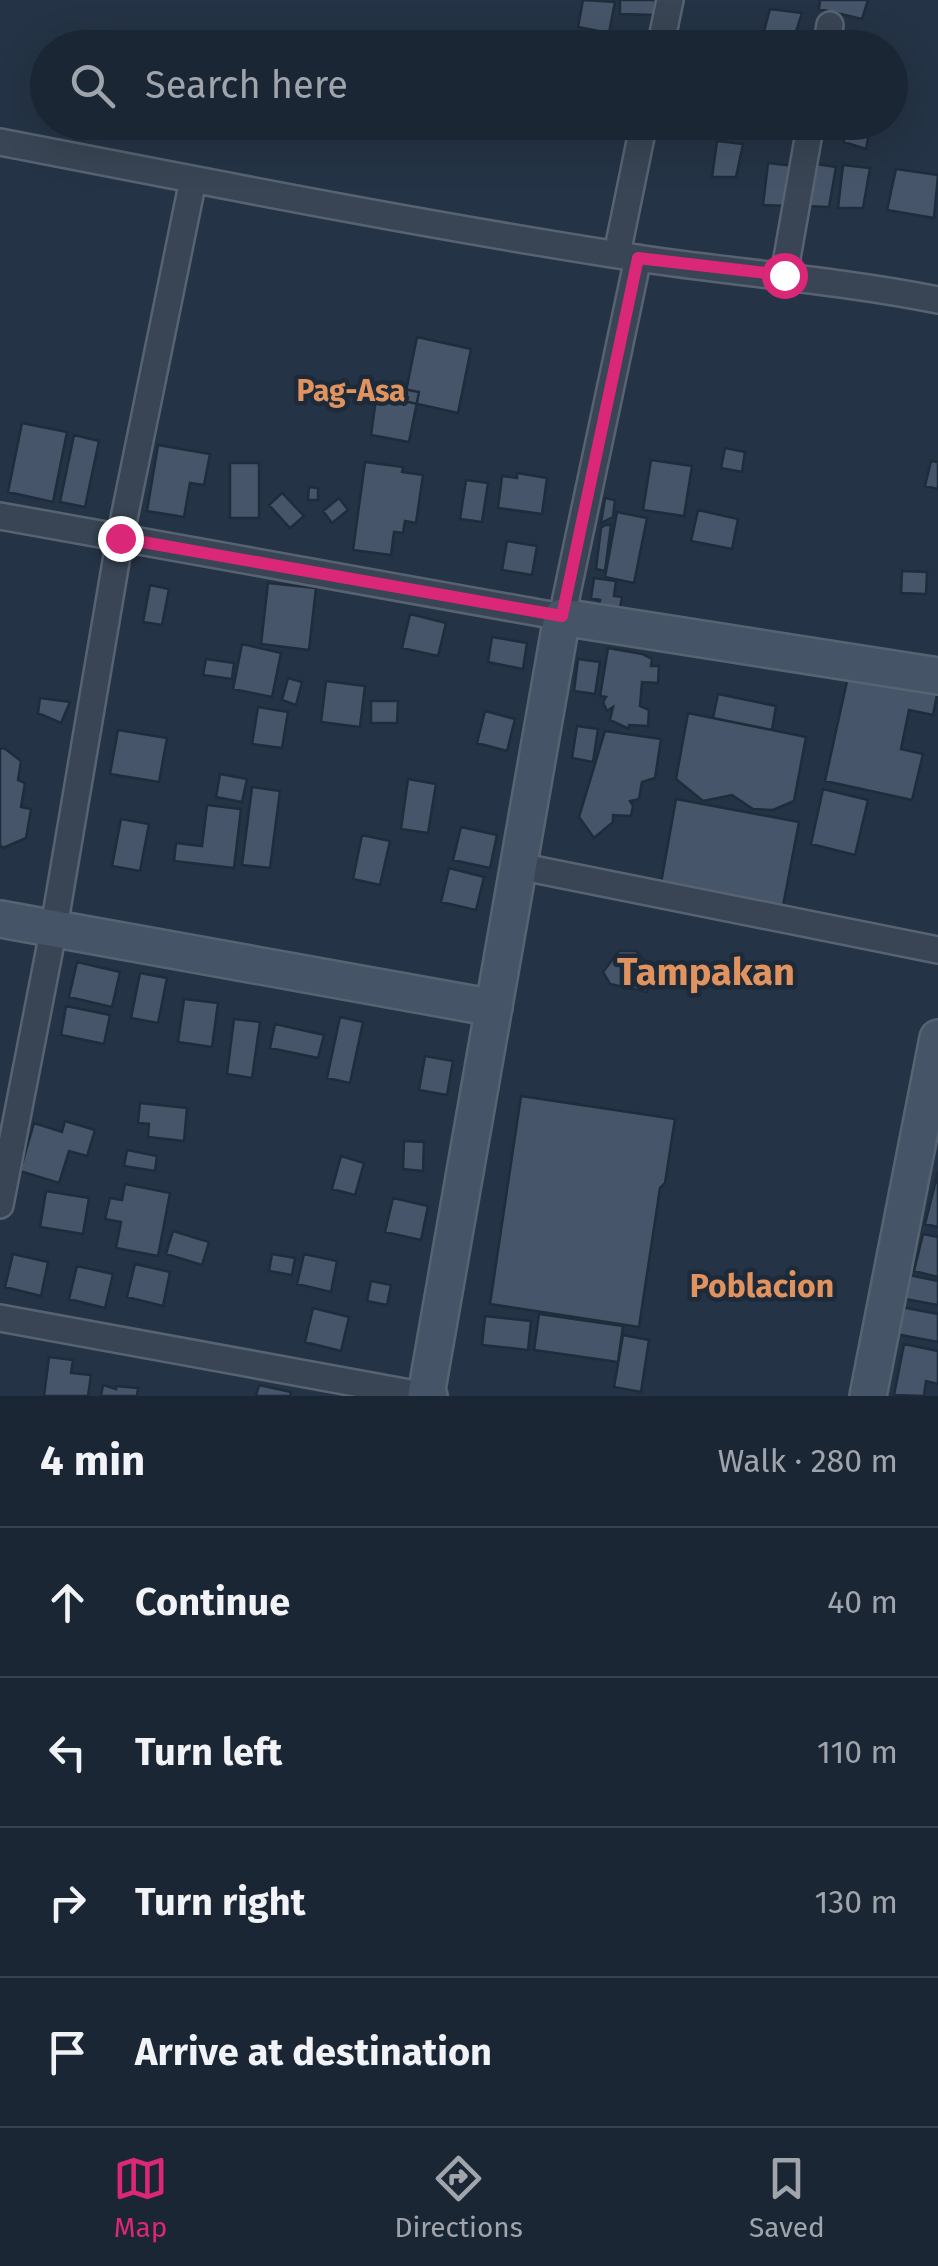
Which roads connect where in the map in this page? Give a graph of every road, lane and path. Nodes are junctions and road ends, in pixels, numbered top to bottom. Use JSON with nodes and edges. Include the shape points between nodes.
{"nodes":[{"id":1,"x":670,"y":0,"type":"edge"},
{"id":2,"x":664,"y":30,"type":"edge"},
{"id":3,"x":642,"y":140,"type":"edge"},
{"id":4,"x":807,"y":140,"type":"edge"},
{"id":5,"x":0,"y":142,"type":"edge"},
{"id":6,"x":193,"y":180,"type":"junction"},
{"id":7,"x":627,"y":256,"type":"junction"},
{"id":8,"x":784,"y":275,"type":"junction"},
{"id":9,"x":938,"y":300,"type":"edge"},
{"id":10,"x":0,"y":516,"type":"edge"},
{"id":11,"x":120,"y":538,"type":"junction"},
{"id":12,"x":562,"y":616,"type":"junction"},
{"id":13,"x":938,"y":676,"type":"edge"},
{"id":14,"x":518,"y":866,"type":"junction"},
{"id":15,"x":0,"y":919,"type":"edge"},
{"id":16,"x":54,"y":927,"type":"junction"},
{"id":17,"x":938,"y":950,"type":"edge"},
{"id":18,"x":494,"y":1008,"type":"junction"},
{"id":19,"x":938,"y":1038,"type":"edge"},
{"id":20,"x":934,"y":1074,"type":"edge"},
{"id":21,"x":0,"y":1204,"type":"edge"},
{"id":22,"x":0,"y":1318,"type":"edge"},
{"id":23,"x":427,"y":1396,"type":"edge"},
{"id":24,"x":868,"y":1396,"type":"edge"}],
"edges":[{"from":1,"to":2,"type":"street"},
{"from":3,"to":7,"type":"street"},
{"from":4,"to":8,"type":"street"},
{"from":5,"to":6,"type":"street"},
{"from":6,"to":7,"type":"street"},
{"from":6,"to":11,"type":"street"},
{"from":7,"to":8,"type":"street"},
{"from":7,"to":12,"type":"street"},
{"from":8,"to":9,"type":"street"},
{"from":10,"to":11,"type":"street"},
{"from":11,"to":12,"type":"street"},
{"from":11,"to":16,"type":"street"},
{"from":12,"to":13,"type":"main road"},
{"from":12,"to":14,"type":"main road"},
{"from":14,"to":17,"type":"street"},
{"from":14,"to":18,"type":"main road"},
{"from":15,"to":16,"type":"main road"},
{"from":16,"to":18,"type":"main road"},
{"from":16,"to":21,"type":"street"},
{"from":18,"to":23,"type":"main road"},
{"from":19,"to":20,"type":"main road"},
{"from":20,"to":24,"type":"main road"},
{"from":22,"to":23,"type":"street"}]}
